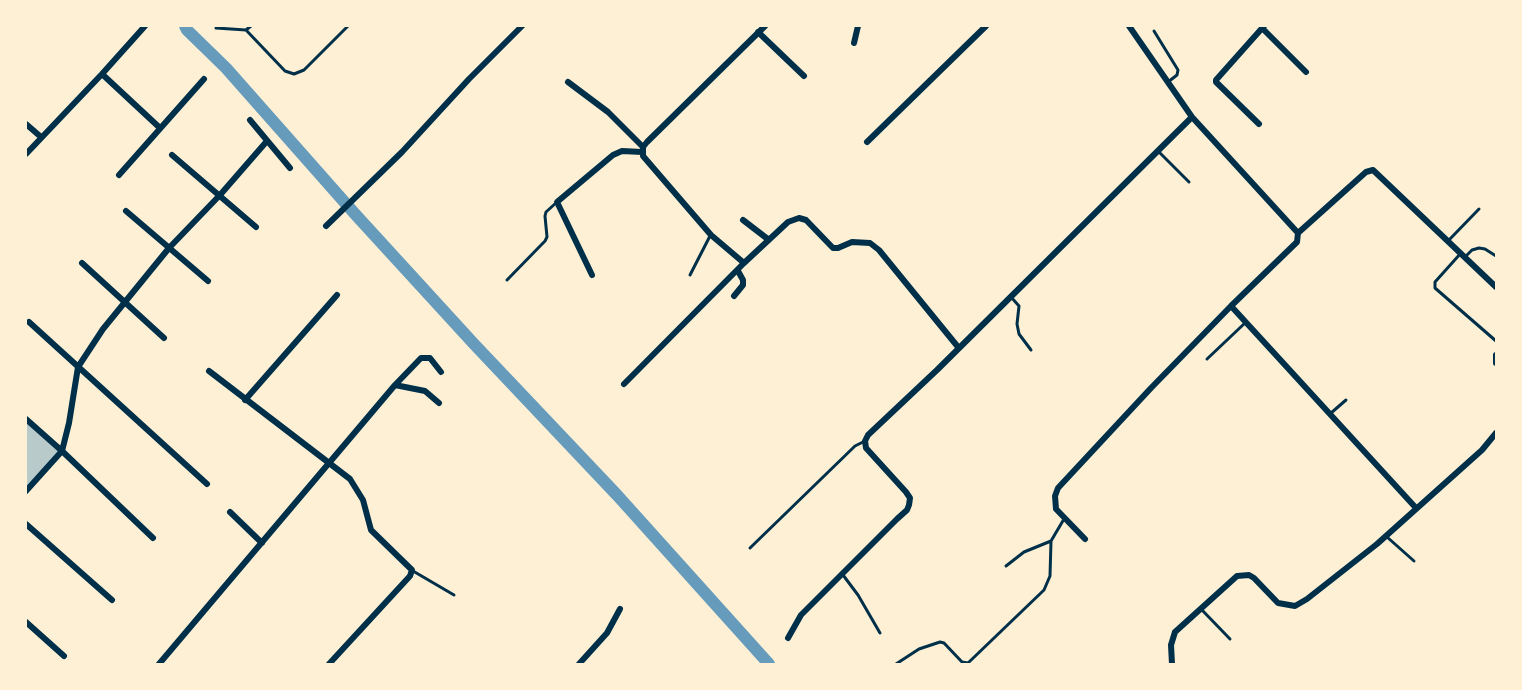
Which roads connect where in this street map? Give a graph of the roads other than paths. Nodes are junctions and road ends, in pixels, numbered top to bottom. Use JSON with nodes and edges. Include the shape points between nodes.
{"nodes":[{"id":1,"x":145,"y":26,"type":"edge"},
{"id":2,"x":251,"y":26,"type":"edge"},
{"id":3,"x":348,"y":26,"type":"edge"},
{"id":4,"x":522,"y":26,"type":"edge"},
{"id":5,"x":765,"y":26,"type":"edge"},
{"id":6,"x":858,"y":26,"type":"edge"},
{"id":7,"x":986,"y":26,"type":"edge"},
{"id":8,"x":1129,"y":26,"type":"edge"},
{"id":9,"x":1263,"y":27,"type":"edge"},
{"id":10,"x":216,"y":28,"type":"dead end"},
{"id":11,"x":246,"y":30,"type":"junction"},
{"id":12,"x":1154,"y":31,"type":"dead end"},
{"id":13,"x":758,"y":32,"type":"junction"},
{"id":14,"x":854,"y":43,"type":"dead end"},
{"id":15,"x":1306,"y":72,"type":"dead end"},
{"id":16,"x":102,"y":74,"type":"junction"},
{"id":17,"x":804,"y":76,"type":"dead end"},
{"id":18,"x":204,"y":79,"type":"dead end"},
{"id":19,"x":568,"y":82,"type":"dead end"},
{"id":20,"x":1168,"y":82,"type":"junction"},
{"id":21,"x":1192,"y":117,"type":"junction"},
{"id":22,"x":250,"y":120,"type":"dead end"},
{"id":23,"x":26,"y":124,"type":"edge"},
{"id":24,"x":1259,"y":124,"type":"dead end"},
{"id":25,"x":160,"y":128,"type":"junction"},
{"id":26,"x":41,"y":137,"type":"junction"},
{"id":27,"x":267,"y":141,"type":"junction"},
{"id":28,"x":867,"y":142,"type":"dead end"},
{"id":29,"x":643,"y":149,"type":"junction"},
{"id":30,"x":1158,"y":151,"type":"junction"},
{"id":31,"x":26,"y":154,"type":"edge"},
{"id":32,"x":172,"y":155,"type":"dead end"},
{"id":33,"x":290,"y":168,"type":"dead end"},
{"id":34,"x":119,"y":175,"type":"dead end"},
{"id":35,"x":1190,"y":182,"type":"dead end"},
{"id":36,"x":220,"y":195,"type":"junction"},
{"id":37,"x":557,"y":202,"type":"junction"},
{"id":38,"x":1479,"y":209,"type":"dead end"},
{"id":39,"x":126,"y":211,"type":"dead end"},
{"id":40,"x":744,"y":220,"type":"dead end"},
{"id":41,"x":326,"y":226,"type":"dead end"},
{"id":42,"x":256,"y":227,"type":"dead end"},
{"id":43,"x":1298,"y":232,"type":"junction"},
{"id":44,"x":711,"y":235,"type":"junction"},
{"id":45,"x":769,"y":240,"type":"junction"},
{"id":46,"x":1449,"y":241,"type":"junction"},
{"id":47,"x":169,"y":248,"type":"junction"},
{"id":48,"x":1463,"y":255,"type":"junction"},
{"id":49,"x":1497,"y":256,"type":"edge"},
{"id":50,"x":82,"y":263,"type":"dead end"},
{"id":51,"x":744,"y":263,"type":"junction"},
{"id":52,"x":738,"y":271,"type":"junction"},
{"id":53,"x":592,"y":275,"type":"dead end"},
{"id":54,"x":690,"y":275,"type":"dead end"},
{"id":55,"x":507,"y":280,"type":"dead end"},
{"id":56,"x":208,"y":281,"type":"dead end"},
{"id":57,"x":1497,"y":287,"type":"edge"},
{"id":58,"x":337,"y":295,"type":"dead end"},
{"id":59,"x":734,"y":296,"type":"dead end"},
{"id":60,"x":1010,"y":296,"type":"junction"},
{"id":61,"x":126,"y":302,"type":"junction"},
{"id":62,"x":1231,"y":306,"type":"junction"},
{"id":63,"x":29,"y":322,"type":"dead end"},
{"id":64,"x":1245,"y":322,"type":"junction"},
{"id":65,"x":164,"y":338,"type":"dead end"},
{"id":66,"x":1497,"y":341,"type":"edge"},
{"id":67,"x":958,"y":347,"type":"junction"},
{"id":68,"x":1030,"y":350,"type":"dead end"},
{"id":69,"x":1497,"y":355,"type":"edge"},
{"id":70,"x":1207,"y":359,"type":"dead end"},
{"id":71,"x":1497,"y":363,"type":"edge"},
{"id":72,"x":78,"y":367,"type":"junction"},
{"id":73,"x":208,"y":371,"type":"dead end"},
{"id":74,"x":441,"y":372,"type":"dead end"},
{"id":75,"x":624,"y":384,"type":"dead end"},
{"id":76,"x":395,"y":385,"type":"junction"},
{"id":77,"x":244,"y":400,"type":"junction"},
{"id":78,"x":1346,"y":400,"type":"dead end"},
{"id":79,"x":439,"y":403,"type":"dead end"},
{"id":80,"x":1329,"y":414,"type":"junction"},
{"id":81,"x":26,"y":419,"type":"edge"},
{"id":82,"x":1497,"y":433,"type":"edge"},
{"id":83,"x":865,"y":441,"type":"junction"},
{"id":84,"x":62,"y":451,"type":"junction"},
{"id":85,"x":330,"y":465,"type":"junction"},
{"id":86,"x":207,"y":484,"type":"dead end"},
{"id":87,"x":26,"y":491,"type":"edge"},
{"id":88,"x":1416,"y":508,"type":"junction"},
{"id":89,"x":230,"y":512,"type":"dead end"},
{"id":90,"x":1065,"y":518,"type":"junction"},
{"id":91,"x":26,"y":524,"type":"edge"},
{"id":92,"x":1385,"y":536,"type":"junction"},
{"id":93,"x":153,"y":538,"type":"dead end"},
{"id":94,"x":1085,"y":539,"type":"dead end"},
{"id":95,"x":1051,"y":541,"type":"junction"},
{"id":96,"x":262,"y":543,"type":"junction"},
{"id":97,"x":750,"y":548,"type":"dead end"},
{"id":98,"x":1414,"y":561,"type":"dead end"},
{"id":99,"x":1006,"y":566,"type":"dead end"},
{"id":100,"x":411,"y":570,"type":"junction"},
{"id":101,"x":842,"y":574,"type":"junction"},
{"id":102,"x":454,"y":595,"type":"dead end"},
{"id":103,"x":112,"y":600,"type":"dead end"},
{"id":104,"x":1201,"y":608,"type":"junction"},
{"id":105,"x":620,"y":609,"type":"dead end"},
{"id":106,"x":26,"y":622,"type":"edge"},
{"id":107,"x":880,"y":633,"type":"dead end"},
{"id":108,"x":788,"y":638,"type":"dead end"},
{"id":109,"x":1230,"y":639,"type":"dead end"},
{"id":110,"x":64,"y":656,"type":"dead end"},
{"id":111,"x":159,"y":664,"type":"edge"},
{"id":112,"x":329,"y":664,"type":"edge"},
{"id":113,"x":579,"y":664,"type":"edge"},
{"id":114,"x":896,"y":664,"type":"edge"},
{"id":115,"x":1172,"y":664,"type":"edge"}],
"edges":[{"from":1,"to":16,"type":"street"},
{"from":2,"to":11,"type":"lane"},
{"from":3,"to":11,"type":"lane","via":[[294,74],[285,71]]},
{"from":4,"to":41,"type":"street"},
{"from":5,"to":13,"type":"street"},
{"from":6,"to":14,"type":"street"},
{"from":7,"to":28,"type":"street"},
{"from":8,"to":20,"type":"street"},
{"from":9,"to":15,"type":"street"},
{"from":9,"to":24,"type":"street","via":[[1216,80]]},
{"from":10,"to":11,"type":"lane"},
{"from":12,"to":20,"type":"lane","via":[[1178,70]]},
{"from":13,"to":17,"type":"street"},
{"from":13,"to":29,"type":"street"},
{"from":16,"to":25,"type":"street"},
{"from":16,"to":26,"type":"street"},
{"from":18,"to":25,"type":"street"},
{"from":19,"to":29,"type":"street","via":[[608,112]]},
{"from":20,"to":21,"type":"street"},
{"from":21,"to":30,"type":"street"},
{"from":21,"to":43,"type":"street"},
{"from":22,"to":27,"type":"street"},
{"from":23,"to":26,"type":"street"},
{"from":25,"to":34,"type":"street"},
{"from":26,"to":31,"type":"street"},
{"from":27,"to":33,"type":"street"},
{"from":27,"to":36,"type":"street"},
{"from":29,"to":37,"type":"street","via":[[613,155]]},
{"from":29,"to":44,"type":"street","via":[[645,159]]},
{"from":30,"to":35,"type":"lane"},
{"from":30,"to":60,"type":"street"},
{"from":32,"to":36,"type":"street"},
{"from":36,"to":42,"type":"street"},
{"from":36,"to":47,"type":"street"},
{"from":37,"to":53,"type":"street"},
{"from":37,"to":55,"type":"lane","via":[[546,212],[545,241]]},
{"from":38,"to":46,"type":"lane"},
{"from":39,"to":47,"type":"street"},
{"from":40,"to":45,"type":"street"},
{"from":43,"to":46,"type":"street","via":[[1370,170]]},
{"from":43,"to":62,"type":"street","via":[[1297,242]]},
{"from":44,"to":51,"type":"street"},
{"from":44,"to":54,"type":"lane"},
{"from":45,"to":51,"type":"street"},
{"from":45,"to":67,"type":"street","via":[[788,222],[799,218],[806,220],[833,248],[852,242],[870,243]]},
{"from":46,"to":48,"type":"street"},
{"from":47,"to":56,"type":"street"},
{"from":47,"to":61,"type":"street"},
{"from":48,"to":49,"type":"lane","via":[[1479,248]]},
{"from":48,"to":57,"type":"street"},
{"from":48,"to":66,"type":"lane","via":[[1435,282],[1435,288]]},
{"from":50,"to":61,"type":"street"},
{"from":51,"to":52,"type":"street"},
{"from":52,"to":59,"type":"street","via":[[743,285]]},
{"from":52,"to":75,"type":"street"},
{"from":58,"to":77,"type":"street"},
{"from":60,"to":67,"type":"street"},
{"from":60,"to":68,"type":"lane","via":[[1019,306],[1019,334]]},
{"from":61,"to":65,"type":"street"},
{"from":61,"to":72,"type":"street","via":[[102,329]]},
{"from":62,"to":64,"type":"street"},
{"from":62,"to":90,"type":"street","via":[[1058,488],[1054,503]]},
{"from":63,"to":72,"type":"street"},
{"from":64,"to":70,"type":"lane"},
{"from":64,"to":80,"type":"street"},
{"from":67,"to":83,"type":"street"},
{"from":69,"to":71,"type":"street"},
{"from":72,"to":84,"type":"street"},
{"from":72,"to":86,"type":"street"},
{"from":73,"to":77,"type":"street"},
{"from":74,"to":76,"type":"street","via":[[430,358],[421,358]]},
{"from":76,"to":79,"type":"street","via":[[425,391]]},
{"from":76,"to":85,"type":"street"},
{"from":77,"to":85,"type":"street"},
{"from":78,"to":80,"type":"lane"},
{"from":80,"to":88,"type":"street"},
{"from":81,"to":84,"type":"street"},
{"from":82,"to":88,"type":"street"},
{"from":83,"to":97,"type":"lane","via":[[855,446]]},
{"from":83,"to":101,"type":"street","via":[[866,448],[906,492],[909,505]]},
{"from":84,"to":87,"type":"street"},
{"from":84,"to":93,"type":"street"},
{"from":85,"to":96,"type":"street"},
{"from":85,"to":100,"type":"street","via":[[350,479],[363,500],[371,530]]},
{"from":88,"to":92,"type":"street"},
{"from":89,"to":96,"type":"street"},
{"from":90,"to":94,"type":"street"},
{"from":90,"to":95,"type":"lane"},
{"from":91,"to":103,"type":"street"},
{"from":92,"to":98,"type":"lane"},
{"from":92,"to":104,"type":"street","via":[[1354,564],[1295,606],[1278,603],[1254,578],[1242,575]]},
{"from":95,"to":99,"type":"lane","via":[[1024,552]]},
{"from":95,"to":114,"type":"lane","via":[[1050,576],[1044,590],[968,663],[940,642],[919,649]]},
{"from":96,"to":111,"type":"street"},
{"from":100,"to":102,"type":"lane"},
{"from":100,"to":112,"type":"street","via":[[410,576]]},
{"from":101,"to":107,"type":"lane"},
{"from":101,"to":108,"type":"street","via":[[801,615]]},
{"from":104,"to":109,"type":"lane"},
{"from":104,"to":115,"type":"street","via":[[1174,632]]},
{"from":105,"to":113,"type":"street","via":[[607,633]]},
{"from":106,"to":110,"type":"street"}]}
